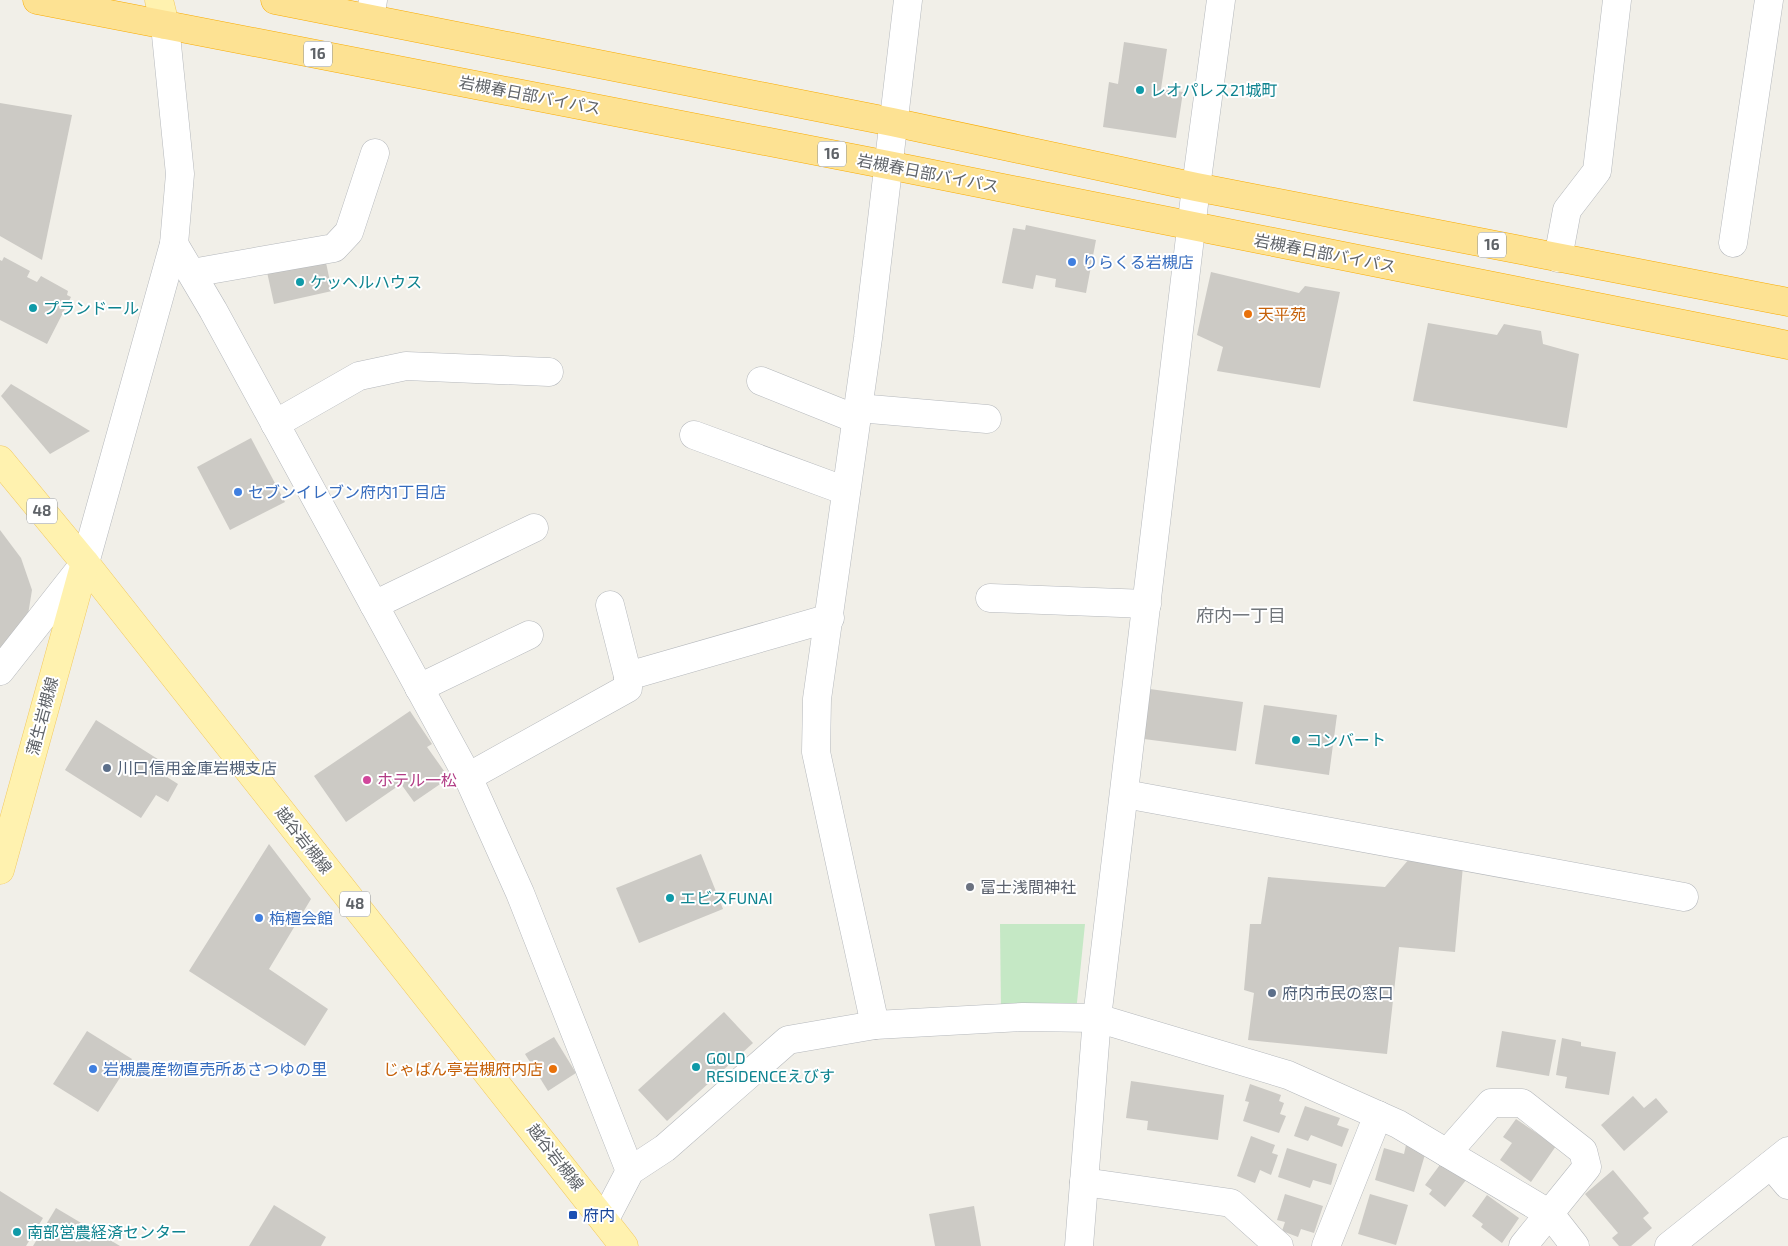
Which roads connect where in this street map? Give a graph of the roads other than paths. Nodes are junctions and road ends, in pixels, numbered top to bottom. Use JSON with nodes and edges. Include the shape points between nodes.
{"nodes":[{"id":1,"x":37,"y":0,"type":"edge"},
{"id":2,"x":275,"y":0,"type":"edge"},
{"id":3,"x":908,"y":0,"type":"edge"},
{"id":4,"x":1222,"y":0,"type":"edge"},
{"id":5,"x":1617,"y":0,"type":"edge"},
{"id":6,"x":1769,"y":0,"type":"edge"},
{"id":7,"x":372,"y":9,"type":"edge"},
{"id":8,"x":162,"y":12,"type":"edge"},
{"id":9,"x":892,"y":122,"type":"junction"},
{"id":10,"x":375,"y":153,"type":"dead end"},
{"id":11,"x":888,"y":165,"type":"junction"},
{"id":12,"x":1196,"y":187,"type":"junction"},
{"id":13,"x":1192,"y":227,"type":"junction"},
{"id":14,"x":1733,"y":243,"type":"dead end"},
{"id":15,"x":174,"y":244,"type":"junction"},
{"id":16,"x":1558,"y":258,"type":"junction"},
{"id":17,"x":192,"y":273,"type":"junction"},
{"id":18,"x":1788,"y":302,"type":"edge"},
{"id":19,"x":1788,"y":345,"type":"edge"},
{"id":20,"x":549,"y":372,"type":"dead end"},
{"id":21,"x":761,"y":381,"type":"dead end"},
{"id":22,"x":857,"y":414,"type":"junction"},
{"id":23,"x":988,"y":419,"type":"dead end"},
{"id":24,"x":275,"y":424,"type":"junction"},
{"id":25,"x":694,"y":434,"type":"dead end"},
{"id":26,"x":0,"y":460,"type":"edge"},
{"id":27,"x":846,"y":491,"type":"junction"},
{"id":28,"x":534,"y":528,"type":"dead end"},
{"id":29,"x":84,"y":563,"type":"junction"},
{"id":30,"x":990,"y":598,"type":"dead end"},
{"id":31,"x":1147,"y":604,"type":"junction"},
{"id":32,"x":374,"y":605,"type":"junction"},
{"id":33,"x":610,"y":605,"type":"dead end"},
{"id":34,"x":830,"y":618,"type":"junction"},
{"id":35,"x":529,"y":635,"type":"dead end"},
{"id":36,"x":0,"y":671,"type":"edge"},
{"id":37,"x":628,"y":676,"type":"junction"},
{"id":38,"x":419,"y":688,"type":"junction"},
{"id":39,"x":468,"y":777,"type":"junction"},
{"id":40,"x":1125,"y":794,"type":"junction"},
{"id":41,"x":0,"y":870,"type":"edge"},
{"id":42,"x":1684,"y":897,"type":"dead end"},
{"id":43,"x":1097,"y":1018,"type":"junction"},
{"id":44,"x":875,"y":1025,"type":"junction"},
{"id":45,"x":1378,"y":1115,"type":"junction"},
{"id":46,"x":1447,"y":1153,"type":"junction"},
{"id":47,"x":1782,"y":1167,"type":"edge"},
{"id":48,"x":630,"y":1171,"type":"junction"},
{"id":49,"x":1084,"y":1182,"type":"junction"},
{"id":50,"x":1550,"y":1214,"type":"junction"},
{"id":51,"x":605,"y":1219,"type":"junction"},
{"id":52,"x":624,"y":1246,"type":"edge"},
{"id":53,"x":1079,"y":1246,"type":"edge"},
{"id":54,"x":1278,"y":1246,"type":"edge"},
{"id":55,"x":1326,"y":1246,"type":"edge"},
{"id":56,"x":1523,"y":1246,"type":"edge"},
{"id":57,"x":1575,"y":1246,"type":"edge"},
{"id":58,"x":1669,"y":1246,"type":"edge"}],
"edges":[{"from":1,"to":8,"type":"highway","name":"岩槻春日部バイパス","number":"16"},
{"from":2,"to":7,"type":"highway","number":"16"},
{"from":3,"to":9,"type":"street"},
{"from":4,"to":12,"type":"street"},
{"from":5,"to":16,"type":"street","via":[[1597,171],[1567,210]]},
{"from":6,"to":14,"type":"street"},
{"from":7,"to":9,"type":"highway","number":"16"},
{"from":8,"to":11,"type":"highway","name":"岩槻春日部バイパス","number":"16"},
{"from":8,"to":15,"type":"street","via":[[180,174]]},
{"from":9,"to":11,"type":"street"},
{"from":9,"to":12,"type":"highway","number":"16"},
{"from":10,"to":17,"type":"street","via":[[349,232],[334,248]]},
{"from":11,"to":13,"type":"highway","name":"岩槻春日部バイパス","number":"16"},
{"from":11,"to":22,"type":"street"},
{"from":12,"to":13,"type":"street"},
{"from":12,"to":16,"type":"highway","number":"16"},
{"from":13,"to":19,"type":"highway","name":"岩槻春日部バイパス","number":"16"},
{"from":13,"to":31,"type":"street"},
{"from":15,"to":17,"type":"street"},
{"from":15,"to":29,"type":"street"},
{"from":16,"to":18,"type":"highway","number":"16"},
{"from":17,"to":24,"type":"street"},
{"from":20,"to":24,"type":"street","via":[[406,366],[359,376]]},
{"from":21,"to":22,"type":"street"},
{"from":22,"to":23,"type":"street"},
{"from":22,"to":27,"type":"street"},
{"from":24,"to":32,"type":"street"},
{"from":25,"to":27,"type":"street"},
{"from":26,"to":29,"type":"main road","name":"越谷岩槻線","number":"48"},
{"from":27,"to":34,"type":"street"},
{"from":28,"to":32,"type":"street"},
{"from":29,"to":36,"type":"street"},
{"from":29,"to":41,"type":"main road","name":"蒲生岩槻線"},
{"from":29,"to":51,"type":"main road","name":"越谷岩槻線","number":"48"},
{"from":30,"to":31,"type":"street"},
{"from":31,"to":40,"type":"street"},
{"from":32,"to":38,"type":"street"},
{"from":33,"to":37,"type":"street"},
{"from":34,"to":37,"type":"street"},
{"from":34,"to":44,"type":"street","via":[[817,699],[816,752]]},
{"from":35,"to":38,"type":"street"},
{"from":37,"to":39,"type":"street","via":[[628,688]]},
{"from":38,"to":39,"type":"street"},
{"from":39,"to":48,"type":"street","via":[[520,893]]},
{"from":40,"to":42,"type":"street"},
{"from":40,"to":43,"type":"street"},
{"from":43,"to":44,"type":"street","via":[[1023,1016]]},
{"from":43,"to":45,"type":"street","via":[[1288,1074]]},
{"from":43,"to":49,"type":"street"},
{"from":44,"to":48,"type":"street","via":[[788,1040],[664,1148]]},
{"from":45,"to":46,"type":"street"},
{"from":45,"to":55,"type":"street"},
{"from":46,"to":50,"type":"street"},
{"from":46,"to":50,"type":"street","via":[[1491,1103],[1522,1103],[1583,1151],[1587,1166]]},
{"from":47,"to":58,"type":"street"},
{"from":48,"to":51,"type":"street"},
{"from":49,"to":53,"type":"street"},
{"from":49,"to":54,"type":"street","via":[[1231,1203]]},
{"from":50,"to":56,"type":"street"},
{"from":50,"to":57,"type":"street"},
{"from":51,"to":52,"type":"main road","name":"越谷岩槻線","number":"48"}]}
